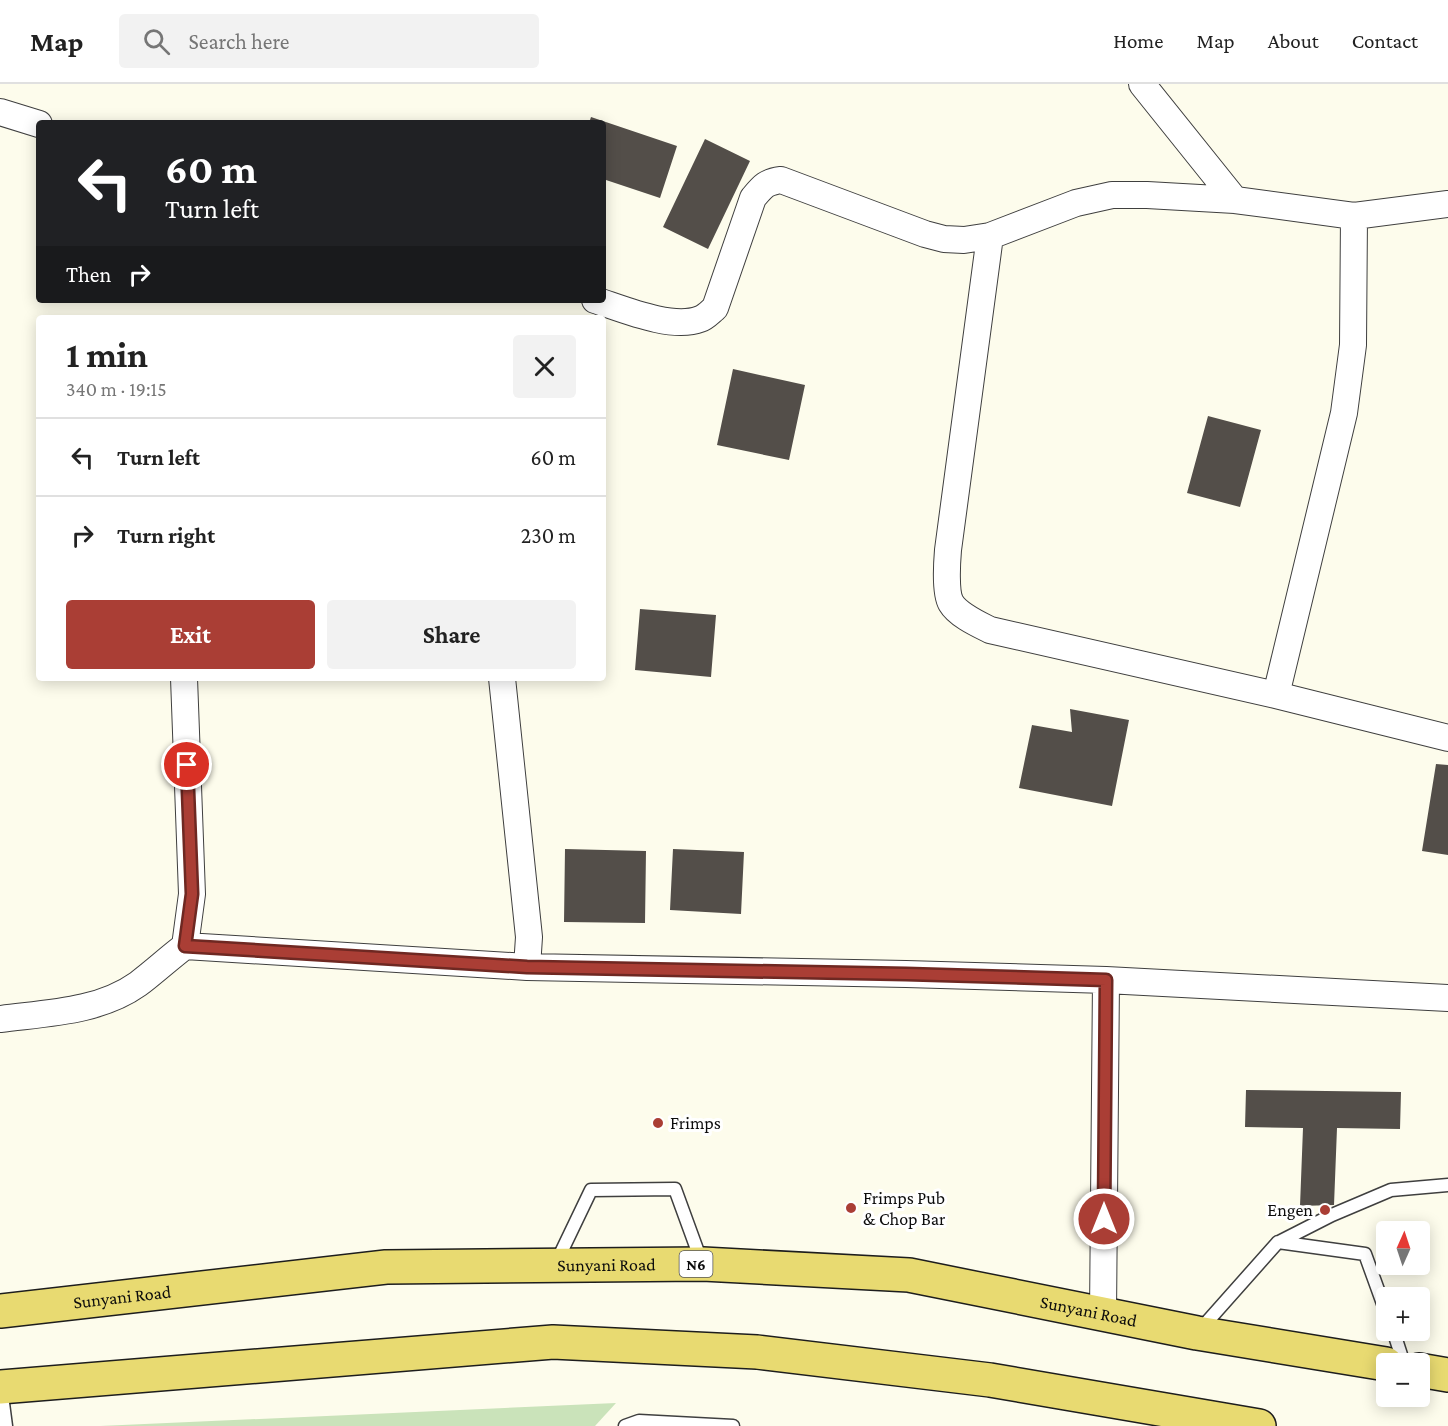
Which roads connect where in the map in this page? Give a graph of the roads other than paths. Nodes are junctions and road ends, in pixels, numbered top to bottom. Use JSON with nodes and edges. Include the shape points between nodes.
{"nodes":[{"id":1,"x":1142,"y":84,"type":"edge"},
{"id":2,"x":0,"y":112,"type":"edge"},
{"id":3,"x":36,"y":123,"type":"edge"},
{"id":4,"x":1235,"y":200,"type":"junction"},
{"id":5,"x":1448,"y":204,"type":"edge"},
{"id":6,"x":1354,"y":216,"type":"junction"},
{"id":7,"x":990,"y":236,"type":"junction"},
{"id":8,"x":605,"y":303,"type":"edge"},
{"id":9,"x":184,"y":681,"type":"edge"},
{"id":10,"x":502,"y":681,"type":"edge"},
{"id":11,"x":1276,"y":695,"type":"junction"},
{"id":12,"x":1448,"y":738,"type":"edge"},
{"id":13,"x":185,"y":946,"type":"junction"},
{"id":14,"x":527,"y":967,"type":"junction"},
{"id":15,"x":1106,"y":980,"type":"junction"},
{"id":16,"x":1448,"y":998,"type":"edge"},
{"id":17,"x":0,"y":1019,"type":"edge"},
{"id":18,"x":1448,"y":1185,"type":"edge"},
{"id":19,"x":1278,"y":1242,"type":"junction"},
{"id":20,"x":703,"y":1264,"type":"junction"},
{"id":21,"x":555,"y":1265,"type":"junction"},
{"id":22,"x":1377,"y":1287,"type":"edge"},
{"id":23,"x":0,"y":1311,"type":"edge"},
{"id":24,"x":1103,"y":1314,"type":"junction"},
{"id":25,"x":1197,"y":1333,"type":"junction"},
{"id":26,"x":1376,"y":1362,"type":"edge"},
{"id":27,"x":1430,"y":1372,"type":"edge"},
{"id":28,"x":1448,"y":1375,"type":"edge"},
{"id":29,"x":1,"y":1387,"type":"edge"},
{"id":30,"x":6,"y":1426,"type":"edge"},
{"id":31,"x":625,"y":1426,"type":"edge"},
{"id":32,"x":733,"y":1426,"type":"edge"},
{"id":33,"x":1259,"y":1426,"type":"edge"}],
"edges":[{"from":1,"to":4,"type":"street"},
{"from":2,"to":3,"type":"street"},
{"from":4,"to":6,"type":"street"},
{"from":4,"to":7,"type":"street","via":[[1112,195]]},
{"from":5,"to":6,"type":"street"},
{"from":6,"to":11,"type":"street","via":[[1353,345],[1344,412]]},
{"from":7,"to":8,"type":"street","via":[[964,240],[925,234],[781,180],[771,181],[753,198],[715,308],[701,319],[656,319]]},
{"from":7,"to":11,"type":"street","via":[[948,550],[950,602],[966,618],[990,630]]},
{"from":9,"to":13,"type":"street","via":[[192,894]]},
{"from":10,"to":14,"type":"street","via":[[529,937]]},
{"from":11,"to":12,"type":"street"},
{"from":13,"to":14,"type":"street"},
{"from":13,"to":17,"type":"street","via":[[137,985],[106,1000],[76,1009]]},
{"from":14,"to":15,"type":"street"},
{"from":15,"to":16,"type":"street"},
{"from":15,"to":24,"type":"street"},
{"from":18,"to":19,"type":"lane","via":[[1390,1190]]},
{"from":19,"to":22,"type":"lane","via":[[1365,1254]]},
{"from":19,"to":25,"type":"lane"},
{"from":20,"to":21,"type":"main road","name":"Sunyani Road","number":"N6"},
{"from":20,"to":21,"type":"lane","via":[[675,1190],[591,1190]]},
{"from":20,"to":24,"type":"main road","name":"Sunyani Road","number":"N6","via":[[909,1275]]},
{"from":21,"to":23,"type":"main road","name":"Sunyani Road","number":"N6","via":[[386,1267]]},
{"from":24,"to":25,"type":"main road","name":"Sunyani Road","number":"N6"},
{"from":25,"to":26,"type":"main road","name":"Sunyani Road","number":"N6"},
{"from":27,"to":28,"type":"main road"},
{"from":29,"to":30,"type":"lane"},
{"from":29,"to":33,"type":"main road","via":[[553,1342],[769,1353],[990,1380]]},
{"from":31,"to":32,"type":"lane","via":[[639,1420]]}]}
